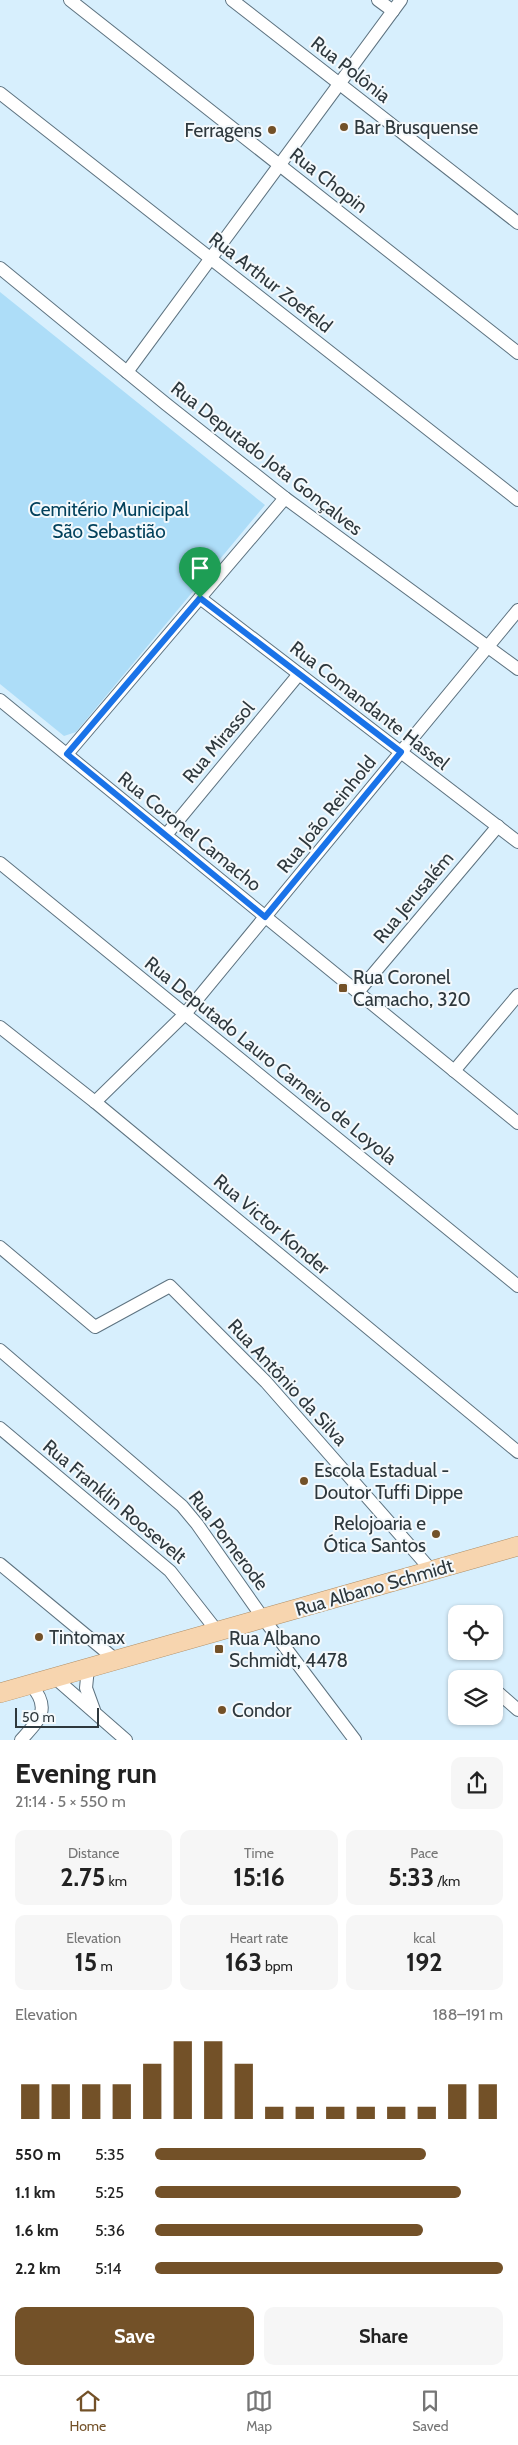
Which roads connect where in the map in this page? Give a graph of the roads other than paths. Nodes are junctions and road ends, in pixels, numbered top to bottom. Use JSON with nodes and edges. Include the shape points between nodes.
{"nodes":[{"id":1,"x":70,"y":0,"type":"edge"},
{"id":2,"x":232,"y":0,"type":"edge"},
{"id":3,"x":378,"y":0,"type":"edge"},
{"id":4,"x":401,"y":0,"type":"edge"},
{"id":5,"x":393,"y":11,"type":"junction"},
{"id":6,"x":340,"y":84,"type":"junction"},
{"id":7,"x":0,"y":93,"type":"edge"},
{"id":8,"x":280,"y":165,"type":"junction"},
{"id":9,"x":518,"y":223,"type":"edge"},
{"id":10,"x":211,"y":259,"type":"junction"},
{"id":11,"x":0,"y":268,"type":"edge"},
{"id":12,"x":518,"y":352,"type":"edge"},
{"id":13,"x":127,"y":372,"type":"junction"},
{"id":14,"x":285,"y":498,"type":"junction"},
{"id":15,"x":518,"y":500,"type":"edge"},
{"id":16,"x":200,"y":598,"type":"junction"},
{"id":17,"x":518,"y":610,"type":"edge"},
{"id":18,"x":488,"y":647,"type":"junction"},
{"id":19,"x":518,"y":669,"type":"edge"},
{"id":20,"x":299,"y":674,"type":"junction"},
{"id":21,"x":0,"y":700,"type":"edge"},
{"id":22,"x":401,"y":752,"type":"junction"},
{"id":23,"x":67,"y":754,"type":"junction"},
{"id":24,"x":498,"y":826,"type":"junction"},
{"id":25,"x":166,"y":835,"type":"junction"},
{"id":26,"x":518,"y":842,"type":"edge"},
{"id":27,"x":0,"y":863,"type":"edge"},
{"id":28,"x":265,"y":917,"type":"junction"},
{"id":29,"x":358,"y":992,"type":"junction"},
{"id":30,"x":518,"y":995,"type":"edge"},
{"id":31,"x":185,"y":1014,"type":"junction"},
{"id":32,"x":0,"y":1027,"type":"edge"},
{"id":33,"x":454,"y":1070,"type":"junction"},
{"id":34,"x":95,"y":1102,"type":"junction"},
{"id":35,"x":518,"y":1123,"type":"edge"},
{"id":36,"x":0,"y":1247,"type":"edge"},
{"id":37,"x":518,"y":1286,"type":"edge"},
{"id":38,"x":0,"y":1350,"type":"edge"},
{"id":39,"x":0,"y":1428,"type":"edge"},
{"id":40,"x":518,"y":1452,"type":"edge"},
{"id":41,"x":518,"y":1546,"type":"edge"},
{"id":42,"x":0,"y":1564,"type":"edge"},
{"id":43,"x":432,"y":1571,"type":"junction"},
{"id":44,"x":263,"y":1618,"type":"junction"},
{"id":45,"x":217,"y":1631,"type":"junction"},
{"id":46,"x":116,"y":1660,"type":"junction"},
{"id":47,"x":88,"y":1668,"type":"junction"},
{"id":48,"x":54,"y":1678,"type":"junction"},
{"id":49,"x":31,"y":1685,"type":"junction"},
{"id":50,"x":0,"y":1693,"type":"edge"},
{"id":51,"x":503,"y":1697,"type":"edge"},
{"id":52,"x":518,"y":1710,"type":"edge"},
{"id":53,"x":96,"y":1714,"type":"junction"},
{"id":54,"x":21,"y":1740,"type":"edge"},
{"id":55,"x":126,"y":1740,"type":"edge"},
{"id":56,"x":355,"y":1740,"type":"edge"}],
"edges":[{"from":1,"to":8,"type":"street","name":"Rua Chopin"},
{"from":2,"to":6,"type":"street","name":"Rua Polônia"},
{"from":3,"to":5,"type":"street"},
{"from":4,"to":5,"type":"street"},
{"from":5,"to":6,"type":"street"},
{"from":6,"to":8,"type":"street"},
{"from":6,"to":9,"type":"street","name":"Rua Polônia"},
{"from":7,"to":10,"type":"street","name":"Rua Arthur Zoefeld"},
{"from":8,"to":10,"type":"street"},
{"from":8,"to":12,"type":"street","name":"Rua Chopin"},
{"from":10,"to":13,"type":"street"},
{"from":10,"to":15,"type":"street","name":"Rua Arthur Zoefeld"},
{"from":11,"to":13,"type":"street","name":"Rua Deputado Jota Gonçalves"},
{"from":13,"to":14,"type":"street","name":"Rua Deputado Jota Gonçalves"},
{"from":14,"to":16,"type":"street"},
{"from":14,"to":18,"type":"street","name":"Rua Deputado Jota Gonçalves"},
{"from":16,"to":20,"type":"street","name":"Rua Comandante Hassel"},
{"from":16,"to":23,"type":"street"},
{"from":17,"to":18,"type":"street","name":"Rua João Reinhold"},
{"from":18,"to":19,"type":"street","name":"Rua Deputado Jota Gonçalves"},
{"from":18,"to":22,"type":"street","name":"Rua João Reinhold"},
{"from":20,"to":22,"type":"street","name":"Rua Comandante Hassel"},
{"from":20,"to":25,"type":"street","name":"Rua Mirassol"},
{"from":21,"to":23,"type":"street","name":"Rua Coronel Camacho"},
{"from":22,"to":24,"type":"street","name":"Rua Comandante Hassel"},
{"from":22,"to":28,"type":"street","name":"Rua João Reinhold"},
{"from":23,"to":25,"type":"street","name":"Rua Coronel Camacho"},
{"from":24,"to":26,"type":"street","name":"Rua Comandante Hassel"},
{"from":24,"to":29,"type":"street","name":"Rua Jerusalém"},
{"from":25,"to":28,"type":"street","name":"Rua Coronel Camacho"},
{"from":27,"to":31,"type":"street","name":"Rua Deputado Lauro Carneiro de Loyola"},
{"from":28,"to":29,"type":"street","name":"Rua Coronel Camacho"},
{"from":28,"to":31,"type":"street","name":"Rua João Reinhold"},
{"from":29,"to":33,"type":"street","name":"Rua Coronel Camacho"},
{"from":30,"to":33,"type":"street"},
{"from":31,"to":34,"type":"street","name":"Rua João Reinhold"},
{"from":31,"to":37,"type":"street","name":"Rua Deputado Lauro Carneiro de Loyola"},
{"from":32,"to":34,"type":"street","name":"Rua Victor Konder"},
{"from":33,"to":35,"type":"street","name":"Rua Coronel Camacho"},
{"from":34,"to":40,"type":"street","name":"Rua Victor Konder"},
{"from":36,"to":43,"type":"street","name":"Rua Antônio da Silva","via":[[95,1327],[170,1286],[278,1396]]},
{"from":38,"to":44,"type":"street","name":"Rua Pomerode","via":[[172,1496],[197,1524]]},
{"from":39,"to":45,"type":"street","name":"Rua Franklin Roosevelt","via":[[170,1571]]},
{"from":41,"to":43,"type":"main road","name":"Rua Albano Schmidt"},
{"from":42,"to":46,"type":"street"},
{"from":43,"to":44,"type":"main road","name":"Rua Albano Schmidt"},
{"from":44,"to":45,"type":"main road","name":"Rua Albano Schmidt"},
{"from":44,"to":56,"type":"street","name":"Rua Pomerode"},
{"from":45,"to":46,"type":"main road","name":"Rua Albano Schmidt"},
{"from":46,"to":47,"type":"main road","name":"Rua Albano Schmidt"},
{"from":47,"to":48,"type":"main road","name":"Rua Albano Schmidt"},
{"from":47,"to":53,"type":"street","via":[[86,1688]]},
{"from":48,"to":49,"type":"main road","name":"Rua Albano Schmidt"},
{"from":48,"to":53,"type":"street"},
{"from":49,"to":50,"type":"main road","name":"Rua Albano Schmidt"},
{"from":49,"to":54,"type":"street","via":[[42,1701],[43,1710],[39,1720]]},
{"from":51,"to":52,"type":"street"},
{"from":53,"to":55,"type":"street"}]}
